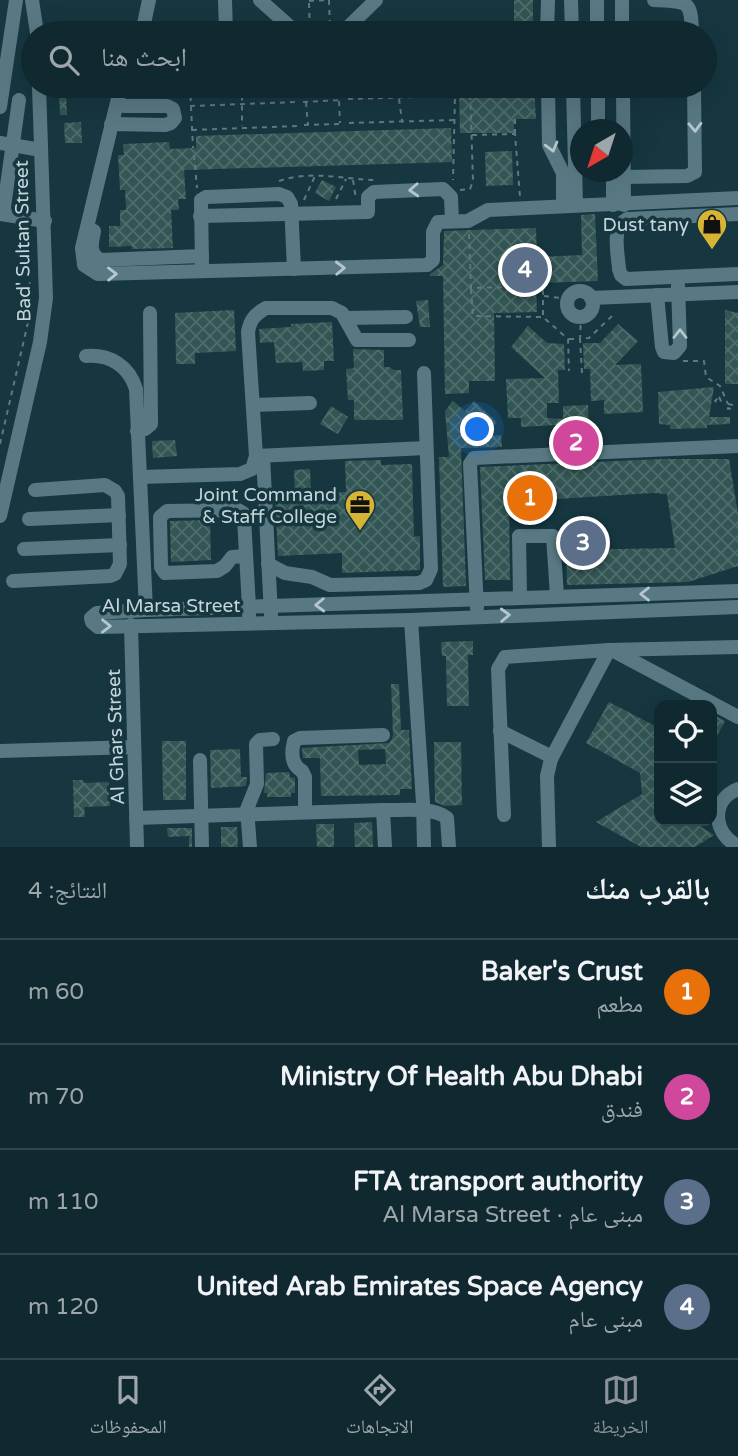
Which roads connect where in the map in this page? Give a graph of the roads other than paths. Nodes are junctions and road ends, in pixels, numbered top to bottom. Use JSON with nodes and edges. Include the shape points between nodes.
{"nodes":[{"id":1,"x":16,"y":0,"type":"edge"},
{"id":2,"x":32,"y":0,"type":"edge"},
{"id":3,"x":39,"y":0,"type":"edge"},
{"id":4,"x":141,"y":0,"type":"edge"},
{"id":5,"x":149,"y":0,"type":"edge"},
{"id":6,"x":225,"y":0,"type":"edge"},
{"id":7,"x":260,"y":0,"type":"edge"},
{"id":8,"x":376,"y":0,"type":"edge"},
{"id":9,"x":548,"y":0,"type":"edge"},
{"id":10,"x":597,"y":0,"type":"edge"},
{"id":11,"x":622,"y":0,"type":"edge"},
{"id":12,"x":654,"y":0,"type":"edge"},
{"id":13,"x":571,"y":1,"type":"edge"},
{"id":14,"x":13,"y":15,"type":"junction"},
{"id":15,"x":34,"y":18,"type":"junction"},
{"id":16,"x":35,"y":21,"type":"edge"},
{"id":17,"x":38,"y":21,"type":"edge"},
{"id":18,"x":136,"y":21,"type":"edge"},
{"id":19,"x":145,"y":21,"type":"edge"},
{"id":20,"x":228,"y":21,"type":"edge"},
{"id":21,"x":284,"y":21,"type":"edge"},
{"id":22,"x":354,"y":21,"type":"edge"},
{"id":23,"x":547,"y":21,"type":"edge"},
{"id":24,"x":572,"y":21,"type":"edge"},
{"id":25,"x":597,"y":21,"type":"edge"},
{"id":26,"x":622,"y":21,"type":"edge"},
{"id":27,"x":691,"y":21,"type":"edge"},
{"id":28,"x":39,"y":98,"type":"edge"},
{"id":29,"x":119,"y":98,"type":"edge"},
{"id":30,"x":126,"y":98,"type":"edge"},
{"id":31,"x":548,"y":98,"type":"edge"},
{"id":32,"x":573,"y":98,"type":"edge"},
{"id":33,"x":598,"y":98,"type":"edge"},
{"id":34,"x":622,"y":98,"type":"edge"},
{"id":35,"x":694,"y":98,"type":"edge"},
{"id":36,"x":19,"y":100,"type":"dead end"},
{"id":37,"x":124,"y":106,"type":"junction"},
{"id":38,"x":0,"y":107,"type":"edge"},
{"id":39,"x":598,"y":119,"type":"edge"},
{"id":40,"x":622,"y":119,"type":"edge"},
{"id":41,"x":115,"y":124,"type":"junction"},
{"id":42,"x":6,"y":144,"type":"edge"},
{"id":43,"x":41,"y":150,"type":"junction"},
{"id":44,"x":633,"y":174,"type":"edge"},
{"id":45,"x":619,"y":182,"type":"edge"},
{"id":46,"x":738,"y":198,"type":"edge"},
{"id":47,"x":618,"y":205,"type":"junction"},
{"id":48,"x":570,"y":206,"type":"junction"},
{"id":49,"x":200,"y":210,"type":"junction"},
{"id":50,"x":1,"y":214,"type":"edge"},
{"id":51,"x":295,"y":214,"type":"junction"},
{"id":52,"x":738,"y":214,"type":"edge"},
{"id":53,"x":452,"y":221,"type":"junction"},
{"id":54,"x":45,"y":222,"type":"junction"},
{"id":55,"x":202,"y":264,"type":"junction"},
{"id":56,"x":294,"y":270,"type":"junction"},
{"id":57,"x":738,"y":274,"type":"edge"},
{"id":58,"x":677,"y":277,"type":"junction"},
{"id":59,"x":738,"y":292,"type":"edge"},
{"id":60,"x":679,"y":294,"type":"junction"},
{"id":61,"x":657,"y":295,"type":"junction"},
{"id":62,"x":591,"y":298,"type":"junction"},
{"id":63,"x":149,"y":313,"type":"dead end"},
{"id":64,"x":406,"y":317,"type":"dead end"},
{"id":65,"x":345,"y":318,"type":"junction"},
{"id":66,"x":409,"y":340,"type":"dead end"},
{"id":67,"x":86,"y":356,"type":"dead end"},
{"id":68,"x":424,"y":373,"type":"dead end"},
{"id":69,"x":310,"y":403,"type":"dead end"},
{"id":70,"x":253,"y":405,"type":"junction"},
{"id":71,"x":137,"y":431,"type":"junction"},
{"id":72,"x":738,"y":446,"type":"edge"},
{"id":73,"x":426,"y":448,"type":"junction"},
{"id":74,"x":259,"y":456,"type":"junction"},
{"id":75,"x":139,"y":477,"type":"junction"},
{"id":76,"x":35,"y":490,"type":"dead end"},
{"id":77,"x":1,"y":508,"type":"edge"},
{"id":78,"x":119,"y":515,"type":"junction"},
{"id":79,"x":29,"y":519,"type":"dead end"},
{"id":80,"x":142,"y":530,"type":"junction"},
{"id":81,"x":119,"y":537,"type":"junction"},
{"id":82,"x":24,"y":549,"type":"dead end"},
{"id":83,"x":246,"y":556,"type":"junction"},
{"id":84,"x":268,"y":564,"type":"junction"},
{"id":85,"x":13,"y":581,"type":"dead end"},
{"id":86,"x":738,"y":591,"type":"edge"},
{"id":87,"x":620,"y":594,"type":"junction"},
{"id":88,"x":672,"y":594,"type":"junction"},
{"id":89,"x":557,"y":596,"type":"junction"},
{"id":90,"x":520,"y":597,"type":"junction"},
{"id":91,"x":476,"y":599,"type":"junction"},
{"id":92,"x":407,"y":601,"type":"junction"},
{"id":93,"x":271,"y":606,"type":"junction"},
{"id":94,"x":249,"y":607,"type":"junction"},
{"id":95,"x":738,"y":607,"type":"edge"},
{"id":96,"x":146,"y":610,"type":"junction"},
{"id":97,"x":672,"y":610,"type":"junction"},
{"id":98,"x":620,"y":611,"type":"junction"},
{"id":99,"x":477,"y":616,"type":"junction"},
{"id":100,"x":411,"y":620,"type":"junction"},
{"id":101,"x":364,"y":621,"type":"junction"},
{"id":102,"x":272,"y":623,"type":"junction"},
{"id":103,"x":250,"y":624,"type":"junction"},
{"id":104,"x":131,"y":625,"type":"junction"},
{"id":105,"x":738,"y":647,"type":"edge"},
{"id":106,"x":610,"y":650,"type":"junction"},
{"id":107,"x":738,"y":717,"type":"edge"},
{"id":108,"x":500,"y":731,"type":"junction"},
{"id":109,"x":383,"y":734,"type":"dead end"},
{"id":110,"x":273,"y":739,"type":"dead end"},
{"id":111,"x":134,"y":747,"type":"junction"},
{"id":112,"x":0,"y":751,"type":"edge"},
{"id":113,"x":552,"y":757,"type":"junction"},
{"id":114,"x":200,"y":760,"type":"dead end"},
{"id":115,"x":738,"y":789,"type":"edge"},
{"id":116,"x":383,"y":810,"type":"junction"},
{"id":117,"x":424,"y":811,"type":"junction"},
{"id":118,"x":305,"y":812,"type":"junction"},
{"id":119,"x":248,"y":814,"type":"junction"},
{"id":120,"x":504,"y":815,"type":"dead end"},
{"id":121,"x":201,"y":816,"type":"junction"},
{"id":122,"x":136,"y":818,"type":"junction"},
{"id":123,"x":738,"y":846,"type":"edge"},
{"id":124,"x":137,"y":847,"type":"edge"},
{"id":125,"x":202,"y":847,"type":"edge"},
{"id":126,"x":250,"y":847,"type":"edge"},
{"id":127,"x":384,"y":847,"type":"edge"},
{"id":128,"x":424,"y":847,"type":"edge"},
{"id":129,"x":449,"y":847,"type":"edge"},
{"id":130,"x":549,"y":847,"type":"edge"}],
"edges":[{"from":1,"to":14,"type":"street"},
{"from":2,"to":15,"type":"street"},
{"from":3,"to":17,"type":"street"},
{"from":4,"to":18,"type":"street"},
{"from":5,"to":19,"type":"street"},
{"from":6,"to":20,"type":"street"},
{"from":7,"to":21,"type":"street"},
{"from":8,"to":22,"type":"street"},
{"from":9,"to":23,"type":"street"},
{"from":10,"to":25,"type":"street"},
{"from":11,"to":26,"type":"street"},
{"from":12,"to":27,"type":"street","via":[[683,1]]},
{"from":13,"to":24,"type":"street"},
{"from":14,"to":15,"type":"street"},
{"from":14,"to":38,"type":"street"},
{"from":15,"to":16,"type":"street"},
{"from":28,"to":43,"type":"street","name":"Bad' Sultan Street"},
{"from":29,"to":41,"type":"street"},
{"from":30,"to":37,"type":"street"},
{"from":31,"to":48,"type":"street","one_way":true,"via":[[549,145],[564,173]]},
{"from":32,"to":48,"type":"street"},
{"from":33,"to":39,"type":"street"},
{"from":34,"to":40,"type":"street"},
{"from":35,"to":44,"type":"street","one_way":true,"via":[[696,169],[690,176]]},
{"from":36,"to":42,"type":"street"},
{"from":37,"to":41,"type":"street"},
{"from":37,"to":41,"type":"street","via":[[167,106],[175,118],[169,125]]},
{"from":41,"to":55,"type":"street","via":[[81,254],[88,269],[104,274]]},
{"from":42,"to":43,"type":"street"},
{"from":42,"to":50,"type":"street"},
{"from":43,"to":54,"type":"street","name":"Bad' Sultan Street"},
{"from":45,"to":47,"type":"street"},
{"from":46,"to":47,"type":"street"},
{"from":47,"to":48,"type":"street"},
{"from":48,"to":53,"type":"street","via":[[488,210],[468,220]]},
{"from":49,"to":51,"type":"street"},
{"from":49,"to":51,"type":"street","via":[[206,197],[279,194],[289,200]]},
{"from":49,"to":55,"type":"street"},
{"from":50,"to":54,"type":"street"},
{"from":53,"to":51,"type":"street","one_way":true,"via":[[451,197],[443,189],[374,192],[363,213]]},
{"from":51,"to":56,"type":"street"},
{"from":52,"to":58,"type":"street","via":[[620,223],[619,269],[624,277]]},
{"from":56,"to":53,"type":"street","one_way":true,"via":[[430,264],[434,227],[440,221]]},
{"from":54,"to":77,"type":"street","name":"Bad' Sultan Street","via":[[43,327]]},
{"from":55,"to":56,"type":"street"},
{"from":57,"to":58,"type":"street"},
{"from":58,"to":60,"type":"street"},
{"from":59,"to":60,"type":"street"},
{"from":60,"to":61,"type":"street"},
{"from":61,"to":60,"type":"street","one_way":true,"via":[[662,347],[669,354],[680,346]]},
{"from":61,"to":62,"type":"street"},
{"from":62,"to":62,"type":"street","via":[[591,310],[581,317],[569,311],[574,293]]},
{"from":63,"to":71,"type":"street","via":[[151,424]]},
{"from":64,"to":65,"type":"street"},
{"from":65,"to":66,"type":"street","via":[[357,340]]},
{"from":65,"to":70,"type":"street","via":[[332,308],[266,308],[253,317],[248,332]]},
{"from":67,"to":71,"type":"street","via":[[105,357],[127,372],[136,389]]},
{"from":68,"to":73,"type":"street"},
{"from":69,"to":70,"type":"street"},
{"from":70,"to":74,"type":"street"},
{"from":71,"to":75,"type":"street"},
{"from":72,"to":91,"type":"street","via":[[474,458],[470,464]]},
{"from":73,"to":74,"type":"street"},
{"from":73,"to":84,"type":"street","via":[[431,569],[426,580],[330,585]]},
{"from":74,"to":75,"type":"street","via":[[252,469],[240,474]]},
{"from":74,"to":84,"type":"street"},
{"from":75,"to":80,"type":"street"},
{"from":76,"to":78,"type":"street","via":[[105,485],[118,496]]},
{"from":78,"to":79,"type":"street"},
{"from":78,"to":81,"type":"street"},
{"from":80,"to":81,"type":"street"},
{"from":80,"to":96,"type":"street"},
{"from":81,"to":82,"type":"street"},
{"from":81,"to":85,"type":"street","via":[[119,569],[110,576]]},
{"from":83,"to":83,"type":"street","via":[[240,511],[167,511],[160,517],[165,573],[216,571],[232,557]]},
{"from":83,"to":94,"type":"street"},
{"from":84,"to":93,"type":"street"},
{"from":86,"to":88,"type":"street","name":"Al Marsa Street"},
{"from":88,"to":87,"type":"street","name":"Al Marsa Street","one_way":true},
{"from":87,"to":89,"type":"street","name":"Al Marsa Street"},
{"from":87,"to":98,"type":"street"},
{"from":88,"to":97,"type":"street"},
{"from":89,"to":90,"type":"street","name":"Al Marsa Street"},
{"from":89,"to":90,"type":"street","via":[[553,537],[519,536]]},
{"from":90,"to":91,"type":"street","name":"Al Marsa Street"},
{"from":91,"to":92,"type":"street","name":"Al Marsa Street"},
{"from":91,"to":99,"type":"street"},
{"from":92,"to":93,"type":"street","name":"Al Marsa Street","one_way":true},
{"from":92,"to":101,"type":"street","via":[[402,606],[365,608]]},
{"from":93,"to":94,"type":"street","name":"Al Marsa Street"},
{"from":93,"to":102,"type":"street"},
{"from":94,"to":96,"type":"street","name":"Al Marsa Street"},
{"from":94,"to":103,"type":"street"},
{"from":95,"to":97,"type":"street","name":"Al Marsa Street"},
{"from":96,"to":104,"type":"street","name":"Al Marsa Street","one_way":true,"via":[[97,613],[91,618],[98,627]]},
{"from":97,"to":98,"type":"street","name":"Al Marsa Street"},
{"from":99,"to":98,"type":"street","name":"Al Marsa Street","one_way":true},
{"from":99,"to":100,"type":"street","name":"Al Marsa Street"},
{"from":100,"to":101,"type":"street","name":"Al Marsa Street"},
{"from":100,"to":117,"type":"street"},
{"from":101,"to":102,"type":"street","name":"Al Marsa Street"},
{"from":102,"to":103,"type":"street","name":"Al Marsa Street"},
{"from":103,"to":104,"type":"street","name":"Al Marsa Street"},
{"from":104,"to":111,"type":"street","name":"Al Ghars Street"},
{"from":105,"to":106,"type":"street"},
{"from":106,"to":107,"type":"street"},
{"from":106,"to":108,"type":"street","via":[[509,654],[498,669]]},
{"from":106,"to":113,"type":"street"},
{"from":108,"to":113,"type":"street"},
{"from":108,"to":120,"type":"street"},
{"from":109,"to":118,"type":"street","via":[[296,739],[293,762],[304,774]]},
{"from":110,"to":119,"type":"street","via":[[256,744],[257,784]]},
{"from":111,"to":112,"type":"street","via":[[65,755]]},
{"from":111,"to":122,"type":"street","name":"Al Ghars Street"},
{"from":113,"to":130,"type":"street","via":[[547,776]]},
{"from":114,"to":121,"type":"street"},
{"from":115,"to":123,"type":"street","via":[[726,796],[717,814],[721,833]]},
{"from":116,"to":117,"type":"street"},
{"from":116,"to":118,"type":"street"},
{"from":116,"to":127,"type":"street"},
{"from":117,"to":128,"type":"street"},
{"from":117,"to":129,"type":"street","via":[[447,818]]},
{"from":118,"to":119,"type":"street"},
{"from":119,"to":121,"type":"street"},
{"from":119,"to":126,"type":"street"},
{"from":121,"to":122,"type":"street"},
{"from":121,"to":125,"type":"street"},
{"from":122,"to":124,"type":"street","name":"Al Ghars Street"}]}
